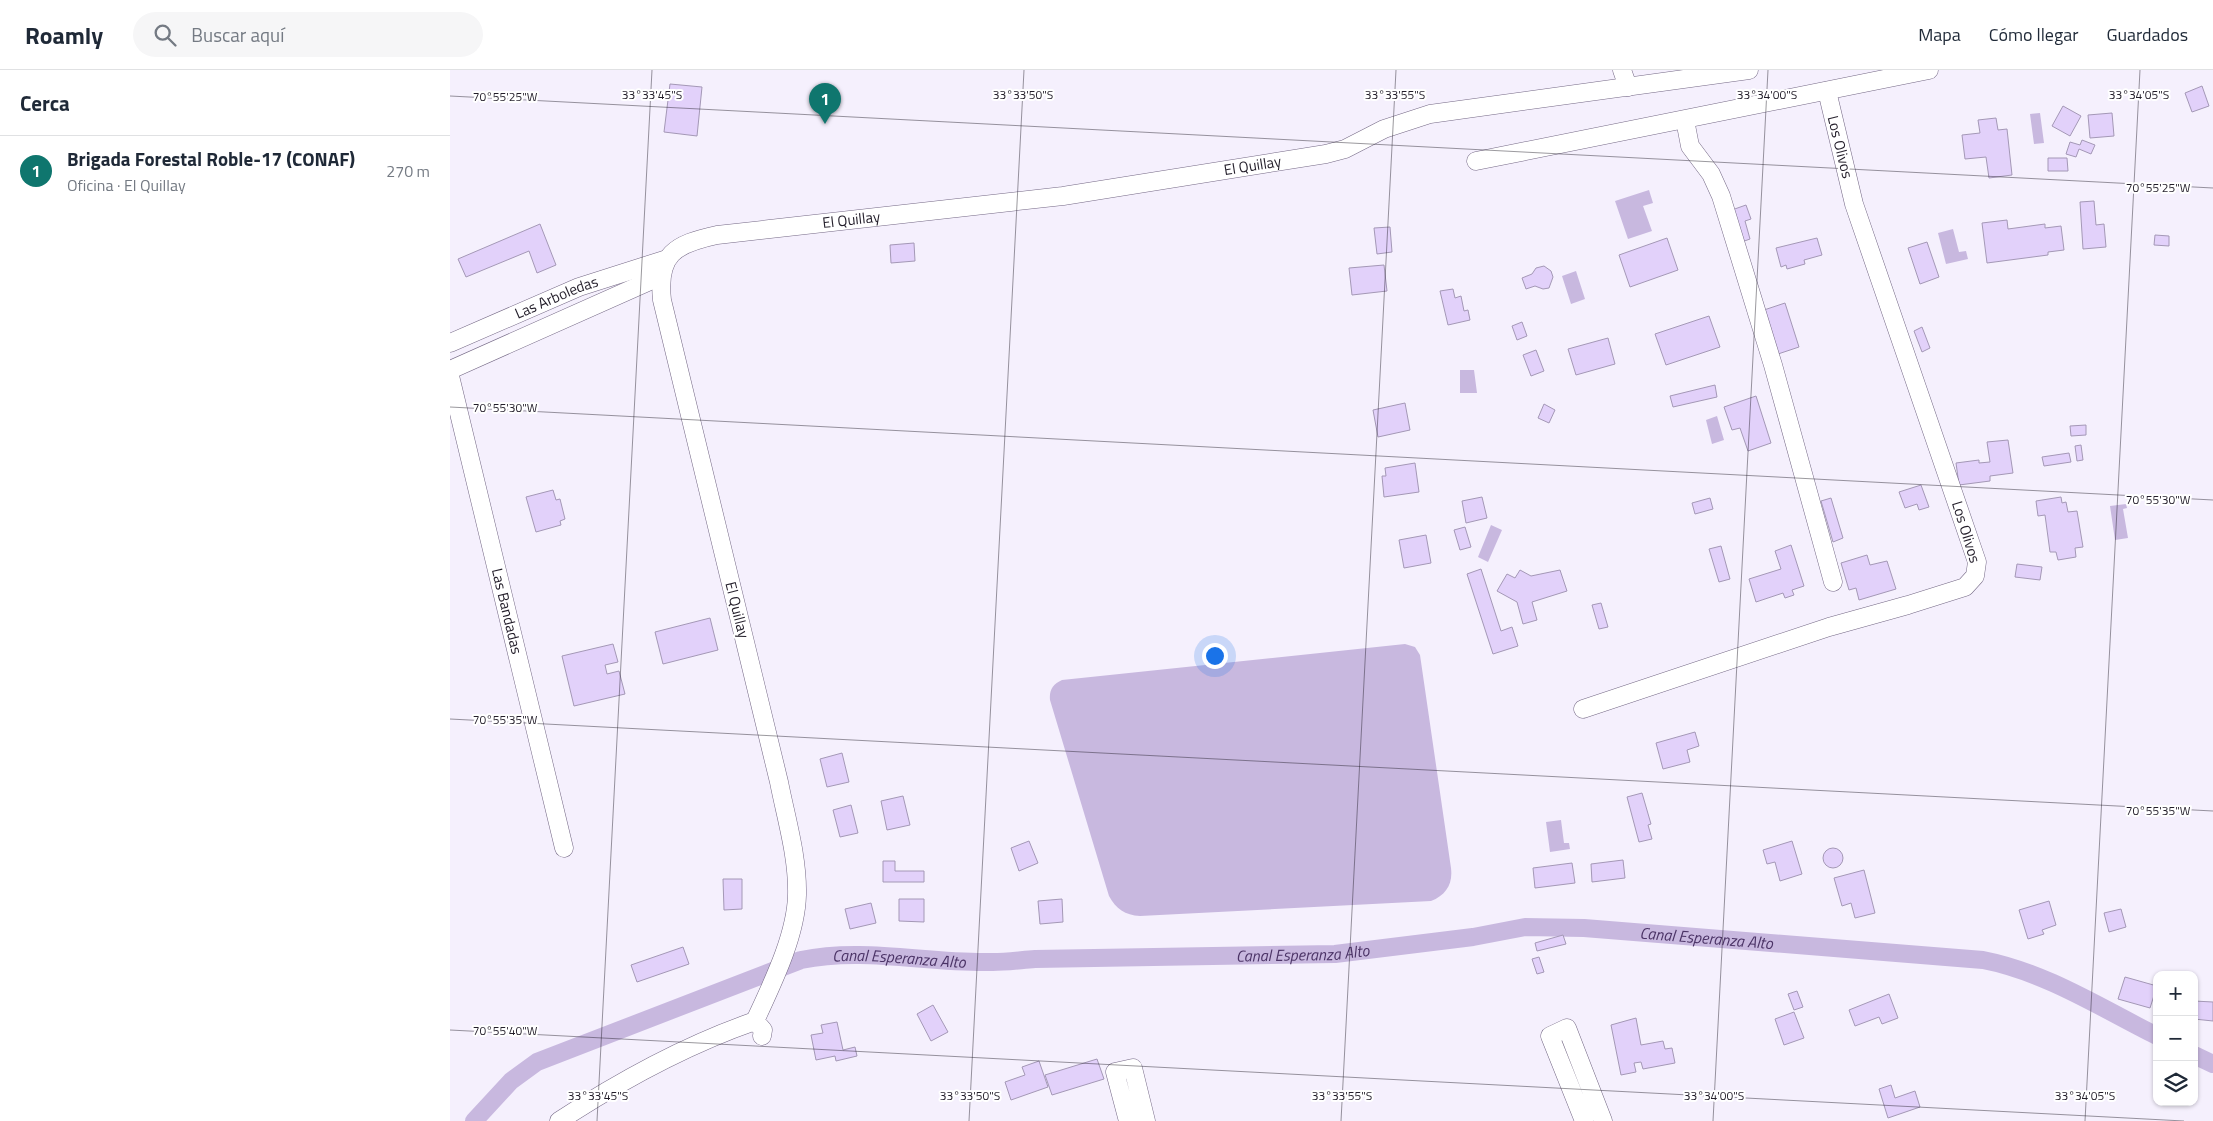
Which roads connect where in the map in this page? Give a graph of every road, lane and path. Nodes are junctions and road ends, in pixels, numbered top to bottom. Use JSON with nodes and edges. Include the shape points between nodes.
{"nodes":[{"id":1,"x":1622,"y":70,"type":"edge"},
{"id":2,"x":1749,"y":70,"type":"edge"},
{"id":3,"x":1929,"y":70,"type":"edge"},
{"id":4,"x":1628,"y":87,"type":"junction"},
{"id":5,"x":1827,"y":91,"type":"junction"},
{"id":6,"x":1685,"y":120,"type":"junction"},
{"id":7,"x":1476,"y":161,"type":"dead end"},
{"id":8,"x":667,"y":259,"type":"junction"},
{"id":9,"x":661,"y":276,"type":"junction"},
{"id":10,"x":450,"y":343,"type":"edge"},
{"id":11,"x":450,"y":370,"type":"edge"},
{"id":12,"x":450,"y":376,"type":"edge"},
{"id":13,"x":1833,"y":582,"type":"dead end"},
{"id":14,"x":1583,"y":709,"type":"dead end"},
{"id":15,"x":564,"y":848,"type":"dead end"},
{"id":16,"x":559,"y":1121,"type":"edge"},
{"id":17,"x":1128,"y":1121,"type":"edge"},
{"id":18,"x":1146,"y":1121,"type":"edge"},
{"id":19,"x":1584,"y":1121,"type":"edge"},
{"id":20,"x":1603,"y":1121,"type":"edge"}],
"edges":[{"from":1,"to":4,"type":"street"},
{"from":2,"to":4,"type":"street","name":"El Quillay"},
{"from":3,"to":5,"type":"street"},
{"from":4,"to":8,"type":"street","name":"El Quillay","via":[[1430,114],[1384,129],[1345,149],[1326,154],[1062,196],[717,235],[680,246]]},
{"from":5,"to":6,"type":"street"},
{"from":5,"to":14,"type":"street","name":"Los Olivos","via":[[1854,204],[1977,562],[1975,576],[1965,587],[1829,627]]},
{"from":6,"to":7,"type":"street"},
{"from":6,"to":13,"type":"street","via":[[1690,146],[1712,174],[1721,196],[1773,365]]},
{"from":8,"to":9,"type":"street","name":"El Quillay"},
{"from":8,"to":10,"type":"street","name":"Las Arboledas","via":[[579,288]]},
{"from":9,"to":11,"type":"street","name":"Las Arboledas"},
{"from":9,"to":16,"type":"street","name":"El Quillay","via":[[668,330],[790,832],[797,895],[792,927],[758,1028],[683,1050]]},
{"from":12,"to":15,"type":"street","name":"Las Bandadas"},
{"from":17,"to":18,"type":"street","via":[[1115,1072],[1133,1068]]},
{"from":19,"to":20,"type":"street","via":[[1550,1036],[1567,1028]]}]}
